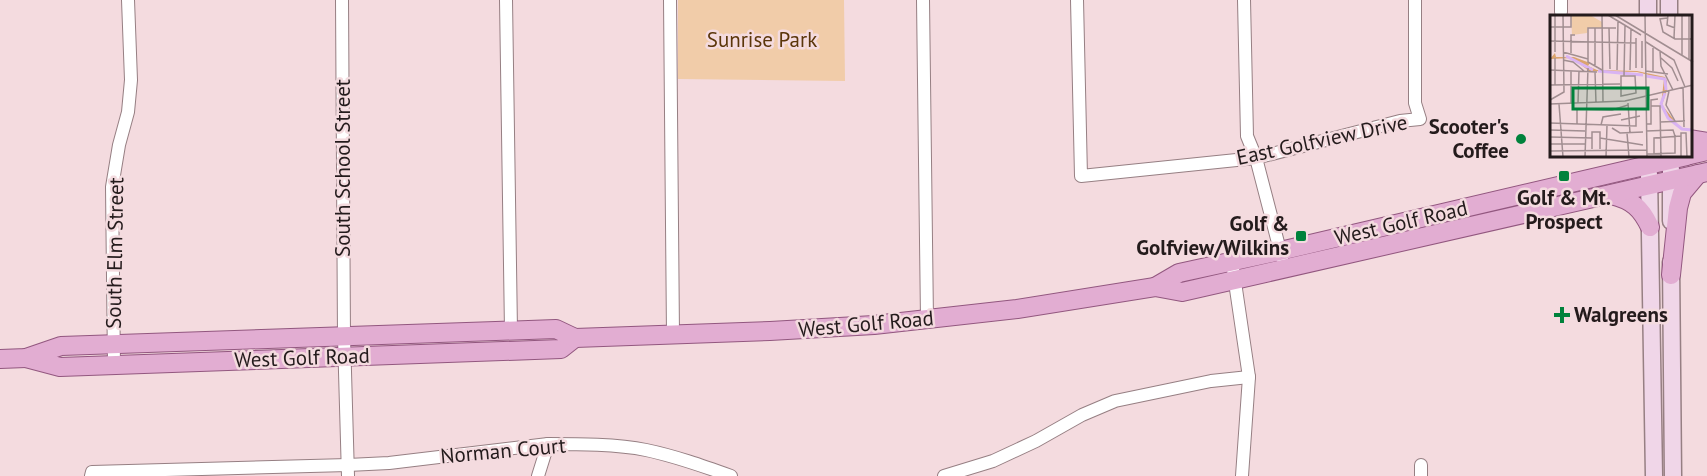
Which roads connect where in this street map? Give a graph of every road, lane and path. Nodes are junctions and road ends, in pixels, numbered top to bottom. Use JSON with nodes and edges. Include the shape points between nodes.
{"nodes":[{"id":1,"x":128,"y":0,"type":"edge"},
{"id":2,"x":342,"y":0,"type":"edge"},
{"id":3,"x":506,"y":0,"type":"edge"},
{"id":4,"x":670,"y":0,"type":"edge"},
{"id":5,"x":923,"y":0,"type":"edge"},
{"id":6,"x":1077,"y":0,"type":"edge"},
{"id":7,"x":1244,"y":0,"type":"edge"},
{"id":8,"x":1414,"y":0,"type":"edge"},
{"id":9,"x":1692,"y":139,"type":"edge"},
{"id":10,"x":1707,"y":142,"type":"edge"},
{"id":11,"x":1707,"y":151,"type":"edge"},
{"id":12,"x":1692,"y":154,"type":"edge"},
{"id":13,"x":1256,"y":158,"type":"junction"},
{"id":14,"x":1670,"y":158,"type":"edge"},
{"id":15,"x":1680,"y":158,"type":"edge"},
{"id":16,"x":1649,"y":160,"type":"edge"},
{"id":17,"x":1702,"y":173,"type":"edge"},
{"id":18,"x":1671,"y":181,"type":"junction"},
{"id":19,"x":1649,"y":186,"type":"junction"},
{"id":20,"x":1610,"y":195,"type":"junction"},
{"id":21,"x":1650,"y":227,"type":"junction"},
{"id":22,"x":1280,"y":251,"type":"junction"},
{"id":23,"x":1232,"y":262,"type":"junction"},
{"id":24,"x":1285,"y":270,"type":"junction"},
{"id":25,"x":1671,"y":275,"type":"junction"},
{"id":26,"x":1236,"y":281,"type":"junction"},
{"id":27,"x":1155,"y":287,"type":"junction"},
{"id":28,"x":927,"y":320,"type":"junction"},
{"id":29,"x":511,"y":331,"type":"junction"},
{"id":30,"x":673,"y":335,"type":"junction"},
{"id":31,"x":344,"y":337,"type":"junction"},
{"id":32,"x":575,"y":338,"type":"junction"},
{"id":33,"x":114,"y":344,"type":"junction"},
{"id":34,"x":345,"y":356,"type":"junction"},
{"id":35,"x":26,"y":358,"type":"junction"},
{"id":36,"x":0,"y":359,"type":"edge"},
{"id":37,"x":114,"y":364,"type":"junction"},
{"id":38,"x":1248,"y":377,"type":"junction"},
{"id":39,"x":548,"y":444,"type":"junction"},
{"id":40,"x":348,"y":471,"type":"edge"},
{"id":41,"x":92,"y":474,"type":"edge"},
{"id":42,"x":538,"y":476,"type":"edge"},
{"id":43,"x":731,"y":476,"type":"edge"},
{"id":44,"x":944,"y":476,"type":"edge"},
{"id":45,"x":1242,"y":476,"type":"edge"},
{"id":46,"x":1654,"y":476,"type":"edge"},
{"id":47,"x":1674,"y":476,"type":"edge"}],
"edges":[{"from":1,"to":33,"type":"street","name":"South Elm Street","via":[[131,80],[112,187]]},
{"from":2,"to":31,"type":"street","name":"South School Street"},
{"from":3,"to":29,"type":"street"},
{"from":4,"to":30,"type":"street"},
{"from":5,"to":28,"type":"street"},
{"from":6,"to":13,"type":"street","name":"East Golfview Drive","via":[[1081,176]]},
{"from":7,"to":13,"type":"street","via":[[1247,136]]},
{"from":8,"to":13,"type":"street","name":"East Golfview Drive","via":[[1416,103],[1420,120],[1400,121]]},
{"from":9,"to":10,"type":"main road"},
{"from":11,"to":12,"type":"main road","name":"West Golf Road"},
{"from":13,"to":22,"type":"street"},
{"from":14,"to":16,"type":"main road","name":"West Golf Road"},
{"from":15,"to":18,"type":"main road"},
{"from":16,"to":19,"type":"main road"},
{"from":16,"to":22,"type":"main road","name":"West Golf Road"},
{"from":17,"to":18,"type":"main road","name":"West Golf Road"},
{"from":17,"to":25,"type":"main road","via":[[1682,193]]},
{"from":18,"to":19,"type":"main road","name":"West Golf Road"},
{"from":18,"to":25,"type":"main road"},
{"from":19,"to":20,"type":"main road","name":"West Golf Road"},
{"from":19,"to":21,"type":"main road"},
{"from":20,"to":21,"type":"main road","via":[[1633,202]]},
{"from":20,"to":24,"type":"main road","name":"West Golf Road"},
{"from":21,"to":46,"type":"main road"},
{"from":22,"to":23,"type":"main road","name":"West Golf Road"},
{"from":22,"to":24,"type":"street"},
{"from":23,"to":26,"type":"street"},
{"from":23,"to":27,"type":"main road","name":"West Golf Road","via":[[1179,273]]},
{"from":24,"to":26,"type":"main road","name":"West Golf Road"},
{"from":25,"to":47,"type":"main road"},
{"from":26,"to":27,"type":"main road","name":"West Golf Road","via":[[1182,292]]},
{"from":26,"to":38,"type":"street"},
{"from":27,"to":28,"type":"main road","name":"West Golf Road"},
{"from":28,"to":30,"type":"main road","name":"West Golf Road"},
{"from":29,"to":31,"type":"main road","name":"West Golf Road"},
{"from":29,"to":32,"type":"main road","name":"West Golf Road","via":[[556,329]]},
{"from":30,"to":32,"type":"main road","name":"West Golf Road"},
{"from":31,"to":33,"type":"main road","name":"West Golf Road"},
{"from":31,"to":34,"type":"street","name":"South School Street"},
{"from":32,"to":34,"type":"main road","name":"West Golf Road","via":[[561,349]]},
{"from":33,"to":35,"type":"main road","name":"West Golf Road","via":[[61,346]]},
{"from":33,"to":37,"type":"street","name":"South Elm Street"},
{"from":34,"to":37,"type":"main road","name":"West Golf Road"},
{"from":34,"to":40,"type":"street","name":"South School Street"},
{"from":35,"to":36,"type":"main road","name":"West Golf Road"},
{"from":35,"to":37,"type":"main road","name":"West Golf Road","via":[[60,367]]},
{"from":38,"to":44,"type":"street","via":[[1115,401],[993,461]]},
{"from":38,"to":45,"type":"street"},
{"from":39,"to":40,"type":"street","name":"Norman Court"},
{"from":39,"to":42,"type":"street"},
{"from":39,"to":43,"type":"street","name":"Norman Court","via":[[643,449]]},
{"from":40,"to":41,"type":"street","name":"Norman Court"}]}
